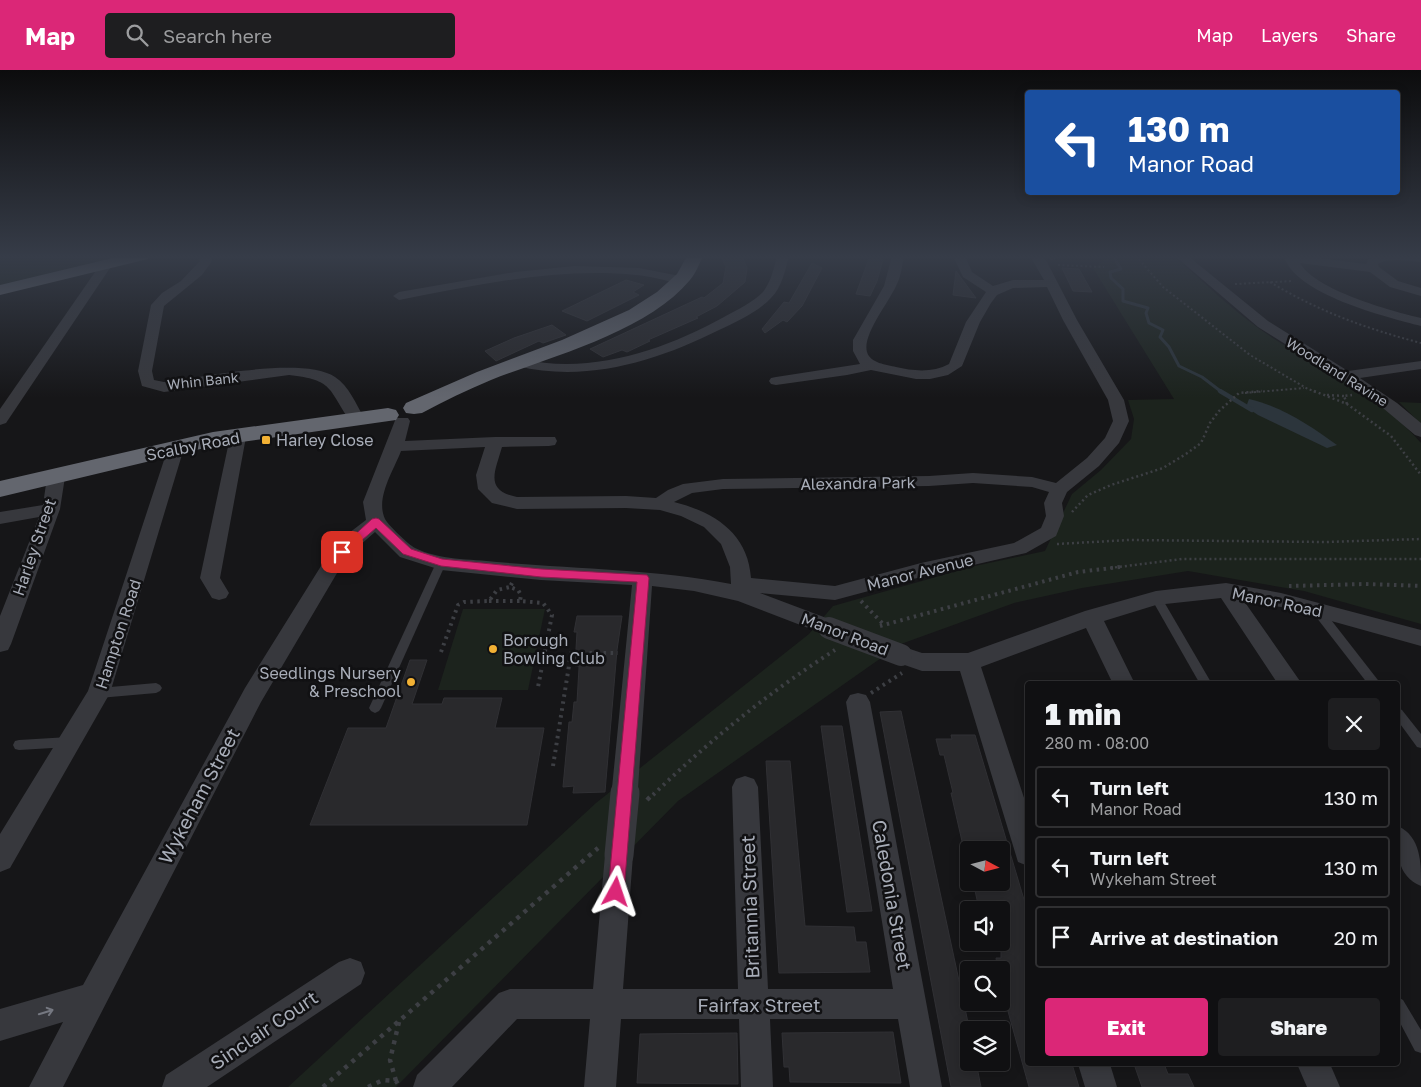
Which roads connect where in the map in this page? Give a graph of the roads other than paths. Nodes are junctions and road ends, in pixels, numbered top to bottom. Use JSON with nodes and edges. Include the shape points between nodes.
{"nodes":[{"id":1,"x":80,"y":303,"type":"edge"},
{"id":2,"x":160,"y":303,"type":"edge"},
{"id":3,"x":653,"y":303,"type":"edge"},
{"id":4,"x":755,"y":303,"type":"edge"},
{"id":5,"x":879,"y":303,"type":"edge"},
{"id":6,"x":983,"y":303,"type":"edge"},
{"id":7,"x":1062,"y":303,"type":"edge"},
{"id":8,"x":1236,"y":303,"type":"edge"},
{"id":9,"x":1360,"y":303,"type":"edge"},
{"id":10,"x":1421,"y":322,"type":"edge"},
{"id":11,"x":522,"y":363,"type":"junction"},
{"id":12,"x":873,"y":365,"type":"junction"},
{"id":13,"x":1421,"y":365,"type":"edge"},
{"id":14,"x":1346,"y":376,"type":"junction"},
{"id":15,"x":776,"y":381,"type":"dead end"},
{"id":16,"x":1393,"y":408,"type":"junction"},
{"id":17,"x":1421,"y":408,"type":"edge"},
{"id":18,"x":401,"y":415,"type":"junction"},
{"id":19,"x":356,"y":418,"type":"junction"},
{"id":20,"x":0,"y":420,"type":"edge"},
{"id":21,"x":1421,"y":432,"type":"edge"},
{"id":22,"x":238,"y":437,"type":"junction"},
{"id":23,"x":549,"y":441,"type":"dead end"},
{"id":24,"x":495,"y":442,"type":"junction"},
{"id":25,"x":395,"y":446,"type":"junction"},
{"id":26,"x":176,"y":448,"type":"junction"},
{"id":27,"x":56,"y":477,"type":"junction"},
{"id":28,"x":0,"y":489,"type":"edge"},
{"id":29,"x":1059,"y":489,"type":"junction"},
{"id":30,"x":660,"y":504,"type":"junction"},
{"id":31,"x":51,"y":509,"type":"junction"},
{"id":32,"x":0,"y":518,"type":"edge"},
{"id":33,"x":376,"y":522,"type":"junction"},
{"id":34,"x":441,"y":563,"type":"junction"},
{"id":35,"x":643,"y":578,"type":"junction"},
{"id":36,"x":742,"y":589,"type":"junction"},
{"id":37,"x":1226,"y":590,"type":"junction"},
{"id":38,"x":219,"y":594,"type":"dead end"},
{"id":39,"x":1156,"y":598,"type":"junction"},
{"id":40,"x":1316,"y":610,"type":"junction"},
{"id":41,"x":1092,"y":617,"type":"junction"},
{"id":42,"x":1420,"y":639,"type":"edge"},
{"id":43,"x":0,"y":644,"type":"edge"},
{"id":44,"x":968,"y":662,"type":"junction"},
{"id":45,"x":1123,"y":681,"type":"edge"},
{"id":46,"x":1204,"y":681,"type":"edge"},
{"id":47,"x":1289,"y":681,"type":"edge"},
{"id":48,"x":1372,"y":681,"type":"edge"},
{"id":49,"x":156,"y":688,"type":"dead end"},
{"id":50,"x":99,"y":693,"type":"junction"},
{"id":51,"x":858,"y":702,"type":"road end"},
{"id":52,"x":374,"y":708,"type":"dead end"},
{"id":53,"x":1400,"y":716,"type":"edge"},
{"id":54,"x":70,"y":742,"type":"junction"},
{"id":55,"x":1421,"y":743,"type":"edge"},
{"id":56,"x":20,"y":745,"type":"dead end"},
{"id":57,"x":745,"y":787,"type":"dead end"},
{"id":58,"x":1025,"y":842,"type":"edge"},
{"id":59,"x":1400,"y":842,"type":"edge"},
{"id":60,"x":0,"y":859,"type":"edge"},
{"id":61,"x":1421,"y":873,"type":"edge"},
{"id":62,"x":350,"y":973,"type":"dead end"},
{"id":63,"x":91,"y":998,"type":"junction"},
{"id":64,"x":607,"y":1004,"type":"junction"},
{"id":65,"x":911,"y":1004,"type":"junction"},
{"id":66,"x":754,"y":1006,"type":"junction"},
{"id":67,"x":1400,"y":1008,"type":"edge"},
{"id":68,"x":0,"y":1025,"type":"edge"},
{"id":69,"x":1421,"y":1045,"type":"edge"},
{"id":70,"x":1095,"y":1066,"type":"edge"},
{"id":71,"x":1314,"y":1066,"type":"edge"},
{"id":72,"x":45,"y":1087,"type":"edge"},
{"id":73,"x":178,"y":1087,"type":"edge"},
{"id":74,"x":429,"y":1087,"type":"edge"},
{"id":75,"x":600,"y":1087,"type":"edge"},
{"id":76,"x":757,"y":1087,"type":"edge"},
{"id":77,"x":926,"y":1087,"type":"edge"},
{"id":78,"x":1101,"y":1087,"type":"edge"},
{"id":79,"x":1324,"y":1087,"type":"edge"}],
"edges":[{"from":1,"to":20,"type":"street"},
{"from":2,"to":19,"type":"street","name":"Whin Bank","via":[[145,371],[147,383],[164,387],[288,371],[309,373],[327,377],[340,388]]},
{"from":3,"to":11,"type":"highway","name":"Scalby Road","via":[[621,321]]},
{"from":4,"to":11,"type":"street","via":[[734,318],[690,338],[618,363],[534,366]]},
{"from":5,"to":12,"type":"street","via":[[860,337],[860,352]]},
{"from":6,"to":12,"type":"street","via":[[955,366],[946,372],[906,373]]},
{"from":7,"to":29,"type":"street","via":[[1116,400],[1121,421],[1113,440],[1094,462]]},
{"from":8,"to":14,"type":"street","name":"Woodland Ravine","via":[[1261,324]]},
{"from":9,"to":10,"type":"street"},
{"from":11,"to":18,"type":"highway","name":"Scalby Road","via":[[439,395]]},
{"from":12,"to":15,"type":"street","via":[[847,372]]},
{"from":13,"to":14,"type":"street"},
{"from":14,"to":16,"type":"street","name":"Woodland Ravine"},
{"from":16,"to":17,"type":"street"},
{"from":16,"to":21,"type":"street","name":"Woodland Ravine"},
{"from":18,"to":19,"type":"highway","name":"Scalby Road"},
{"from":18,"to":25,"type":"street"},
{"from":19,"to":22,"type":"highway","name":"Scalby Road"},
{"from":22,"to":26,"type":"highway","name":"Scalby Road"},
{"from":22,"to":38,"type":"street","via":[[210,578]]},
{"from":23,"to":24,"type":"street"},
{"from":24,"to":25,"type":"street"},
{"from":24,"to":30,"type":"street","via":[[485,475],[487,489],[498,499],[517,503]]},
{"from":25,"to":33,"type":"street","via":[[372,502]]},
{"from":26,"to":27,"type":"highway","name":"Scalby Road"},
{"from":26,"to":50,"type":"street","name":"Hampton Road"},
{"from":27,"to":28,"type":"highway","name":"Scalby Road"},
{"from":27,"to":31,"type":"street","name":"Harley Street"},
{"from":29,"to":30,"type":"street","name":"Alexandra Park","via":[[1032,482],[973,478],[919,482],[723,484],[691,487],[669,496]]},
{"from":29,"to":36,"type":"street","name":"Manor Avenue","via":[[1049,532],[1019,548],[835,593]]},
{"from":30,"to":36,"type":"street","via":[[692,512],[714,524],[730,544],[740,567]]},
{"from":31,"to":32,"type":"street"},
{"from":31,"to":43,"type":"street","name":"Harley Street"},
{"from":33,"to":34,"type":"street","name":"Manor Road","via":[[407,552]]},
{"from":33,"to":63,"type":"street","name":"Wykeham Street","via":[[333,562],[253,695]]},
{"from":34,"to":35,"type":"street","name":"Manor Road","via":[[513,579]]},
{"from":34,"to":52,"type":"lane"},
{"from":35,"to":36,"type":"street","name":"Manor Road"},
{"from":35,"to":64,"type":"street","bridge":true,"via":[[637,654],[636,795],[612,848]]},
{"from":36,"to":44,"type":"street","name":"Manor Road","bridge":true,"via":[[829,628],[922,662]]},
{"from":37,"to":39,"type":"street","name":"Manor Road"},
{"from":37,"to":40,"type":"street","name":"Manor Road"},
{"from":37,"to":47,"type":"street"},
{"from":39,"to":41,"type":"street","name":"Manor Road"},
{"from":39,"to":46,"type":"lane"},
{"from":40,"to":42,"type":"street","name":"Manor Road"},
{"from":40,"to":48,"type":"lane"},
{"from":41,"to":44,"type":"street","name":"Manor Road"},
{"from":41,"to":45,"type":"street"},
{"from":44,"to":58,"type":"street"},
{"from":49,"to":50,"type":"lane"},
{"from":50,"to":54,"type":"street","name":"Hampton Road"},
{"from":51,"to":65,"type":"street","name":"Caledonia Street"},
{"from":53,"to":55,"type":"lane"},
{"from":54,"to":56,"type":"lane"},
{"from":54,"to":60,"type":"street","name":"Hampton Road"},
{"from":57,"to":66,"type":"street","name":"Britannia Street"},
{"from":59,"to":61,"type":"street"},
{"from":62,"to":73,"type":"street","name":"Sinclair Court"},
{"from":68,"to":63,"type":"street","one_way":true},
{"from":63,"to":72,"type":"street","name":"Wykeham Street"},
{"from":64,"to":66,"type":"street","name":"Fairfax Street"},
{"from":64,"to":74,"type":"street","name":"Fairfax Street","via":[[510,1004]]},
{"from":64,"to":75,"type":"street"},
{"from":65,"to":66,"type":"street","name":"Fairfax Street"},
{"from":65,"to":77,"type":"street","name":"Caledonia Street"},
{"from":66,"to":76,"type":"street","name":"Britannia Street"},
{"from":67,"to":69,"type":"lane"},
{"from":70,"to":78,"type":"street"},
{"from":71,"to":79,"type":"street"}]}
